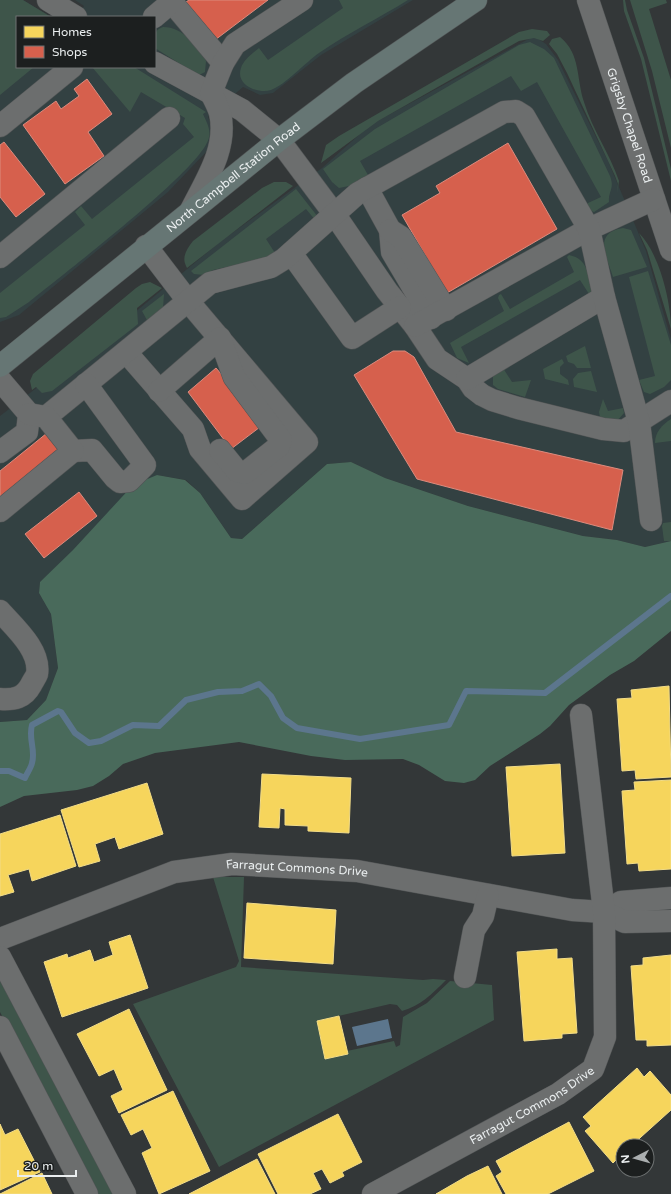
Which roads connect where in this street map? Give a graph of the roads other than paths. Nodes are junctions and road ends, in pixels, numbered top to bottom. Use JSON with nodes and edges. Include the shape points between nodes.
{"nodes":[{"id":1,"x":48,"y":0,"type":"edge"},
{"id":2,"x":302,"y":0,"type":"edge"},
{"id":3,"x":476,"y":0,"type":"edge"},
{"id":4,"x":588,"y":0,"type":"edge"},
{"id":5,"x":172,"y":1,"type":"edge"},
{"id":6,"x":74,"y":16,"type":"edge"},
{"id":7,"x":155,"y":16,"type":"edge"},
{"id":8,"x":223,"y":63,"type":"junction"},
{"id":9,"x":156,"y":64,"type":"edge"},
{"id":10,"x":71,"y":68,"type":"edge"},
{"id":11,"x":211,"y":93,"type":"junction"},
{"id":12,"x":169,"y":118,"type":"dead end"},
{"id":13,"x":0,"y":126,"type":"edge"},
{"id":14,"x":279,"y":140,"type":"junction"},
{"id":15,"x":367,"y":188,"type":"junction"},
{"id":16,"x":654,"y":199,"type":"junction"},
{"id":17,"x":191,"y":210,"type":"junction"},
{"id":18,"x":335,"y":215,"type":"junction"},
{"id":19,"x":589,"y":229,"type":"junction"},
{"id":20,"x":146,"y":246,"type":"junction"},
{"id":21,"x":671,"y":250,"type":"edge"},
{"id":22,"x":291,"y":253,"type":"junction"},
{"id":23,"x":0,"y":257,"type":"edge"},
{"id":24,"x":604,"y":297,"type":"junction"},
{"id":25,"x":188,"y":301,"type":"junction"},
{"id":26,"x":400,"y":307,"type":"junction"},
{"id":27,"x":431,"y":318,"type":"junction"},
{"id":28,"x":220,"y":338,"type":"junction"},
{"id":29,"x":126,"y":352,"type":"junction"},
{"id":30,"x":0,"y":366,"type":"edge"},
{"id":31,"x":467,"y":379,"type":"junction"},
{"id":32,"x":0,"y":380,"type":"edge"},
{"id":33,"x":86,"y":384,"type":"junction"},
{"id":34,"x":159,"y":391,"type":"junction"},
{"id":35,"x":671,"y":401,"type":"edge"},
{"id":36,"x":38,"y":416,"type":"junction"},
{"id":37,"x":639,"y":422,"type":"junction"},
{"id":38,"x":73,"y":451,"type":"junction"},
{"id":39,"x":0,"y":452,"type":"edge"},
{"id":40,"x":0,"y":511,"type":"edge"},
{"id":41,"x":651,"y":520,"type":"dead end"},
{"id":42,"x":4,"y":623,"type":"edge"},
{"id":43,"x":0,"y":699,"type":"edge"},
{"id":44,"x":581,"y":715,"type":"dead end"},
{"id":45,"x":488,"y":895,"type":"junction"},
{"id":46,"x":671,"y":898,"type":"edge"},
{"id":47,"x":604,"y":912,"type":"junction"},
{"id":48,"x":671,"y":921,"type":"edge"},
{"id":49,"x":0,"y":939,"type":"edge"},
{"id":50,"x":0,"y":957,"type":"edge"},
{"id":51,"x":465,"y":977,"type":"dead end"},
{"id":52,"x":0,"y":1027,"type":"edge"},
{"id":53,"x":87,"y":1194,"type":"edge"},
{"id":54,"x":125,"y":1194,"type":"edge"},
{"id":55,"x":373,"y":1194,"type":"edge"}],
"edges":[{"from":1,"to":6,"type":"street"},
{"from":2,"to":8,"type":"street","via":[[235,44]]},
{"from":3,"to":14,"type":"main road","name":"North Campbell Station Road","via":[[354,83]]},
{"from":4,"to":16,"type":"street","name":"Grigsby Chapel Road"},
{"from":5,"to":7,"type":"street"},
{"from":5,"to":8,"type":"street"},
{"from":8,"to":11,"type":"street"},
{"from":9,"to":11,"type":"street"},
{"from":10,"to":13,"type":"street"},
{"from":11,"to":14,"type":"street","via":[[242,110]]},
{"from":11,"to":17,"type":"street","via":[[220,114],[220,146],[211,171]]},
{"from":12,"to":23,"type":"street"},
{"from":14,"to":17,"type":"main road","name":"North Campbell Station Road"},
{"from":14,"to":18,"type":"street"},
{"from":15,"to":18,"type":"street"},
{"from":15,"to":19,"type":"street","via":[[504,112],[516,111],[524,116]]},
{"from":15,"to":27,"type":"street","via":[[390,230],[392,252]]},
{"from":16,"to":19,"type":"street"},
{"from":16,"to":21,"type":"street","name":"Grigsby Chapel Road"},
{"from":17,"to":20,"type":"main road","name":"North Campbell Station Road"},
{"from":18,"to":22,"type":"street"},
{"from":18,"to":26,"type":"street"},
{"from":19,"to":24,"type":"street"},
{"from":19,"to":27,"type":"street"},
{"from":20,"to":25,"type":"street"},
{"from":20,"to":30,"type":"main road","name":"North Campbell Station Road"},
{"from":22,"to":25,"type":"street","via":[[271,267],[210,283]]},
{"from":22,"to":26,"type":"street","via":[[352,338]]},
{"from":24,"to":31,"type":"street"},
{"from":24,"to":37,"type":"street"},
{"from":25,"to":28,"type":"street"},
{"from":25,"to":29,"type":"street"},
{"from":26,"to":27,"type":"street"},
{"from":27,"to":31,"type":"street","via":[[437,359]]},
{"from":28,"to":34,"type":"street"},
{"from":28,"to":34,"type":"street","via":[[307,442],[242,499],[200,449],[193,429]]},
{"from":29,"to":33,"type":"street"},
{"from":29,"to":34,"type":"street"},
{"from":31,"to":37,"type":"street","via":[[473,388],[492,400],[604,429],[624,432]]},
{"from":32,"to":36,"type":"street"},
{"from":33,"to":36,"type":"street"},
{"from":33,"to":38,"type":"street","via":[[145,465],[129,481],[120,482],[92,450]]},
{"from":35,"to":37,"type":"street"},
{"from":36,"to":38,"type":"street"},
{"from":36,"to":39,"type":"street","via":[[27,432]]},
{"from":37,"to":41,"type":"street"},
{"from":38,"to":40,"type":"street"},
{"from":42,"to":43,"type":"street","via":[[21,634],[34,655],[37,673],[29,689],[15,700]]},
{"from":44,"to":47,"type":"street","name":"Farragut Commons Drive"},
{"from":45,"to":47,"type":"street","name":"Farragut Commons Drive","via":[[572,910]]},
{"from":45,"to":49,"type":"street","name":"Farragut Commons Drive","via":[[357,872],[232,864],[174,872]]},
{"from":45,"to":51,"type":"street","via":[[483,916],[474,930]]},
{"from":46,"to":47,"type":"street","via":[[621,902]]},
{"from":47,"to":48,"type":"street","name":"Farragut Commons Drive","via":[[625,922]]},
{"from":47,"to":55,"type":"street","name":"Farragut Commons Drive","via":[[605,1037],[593,1069],[558,1094]]},
{"from":50,"to":54,"type":"street"},
{"from":52,"to":53,"type":"street"}]}
